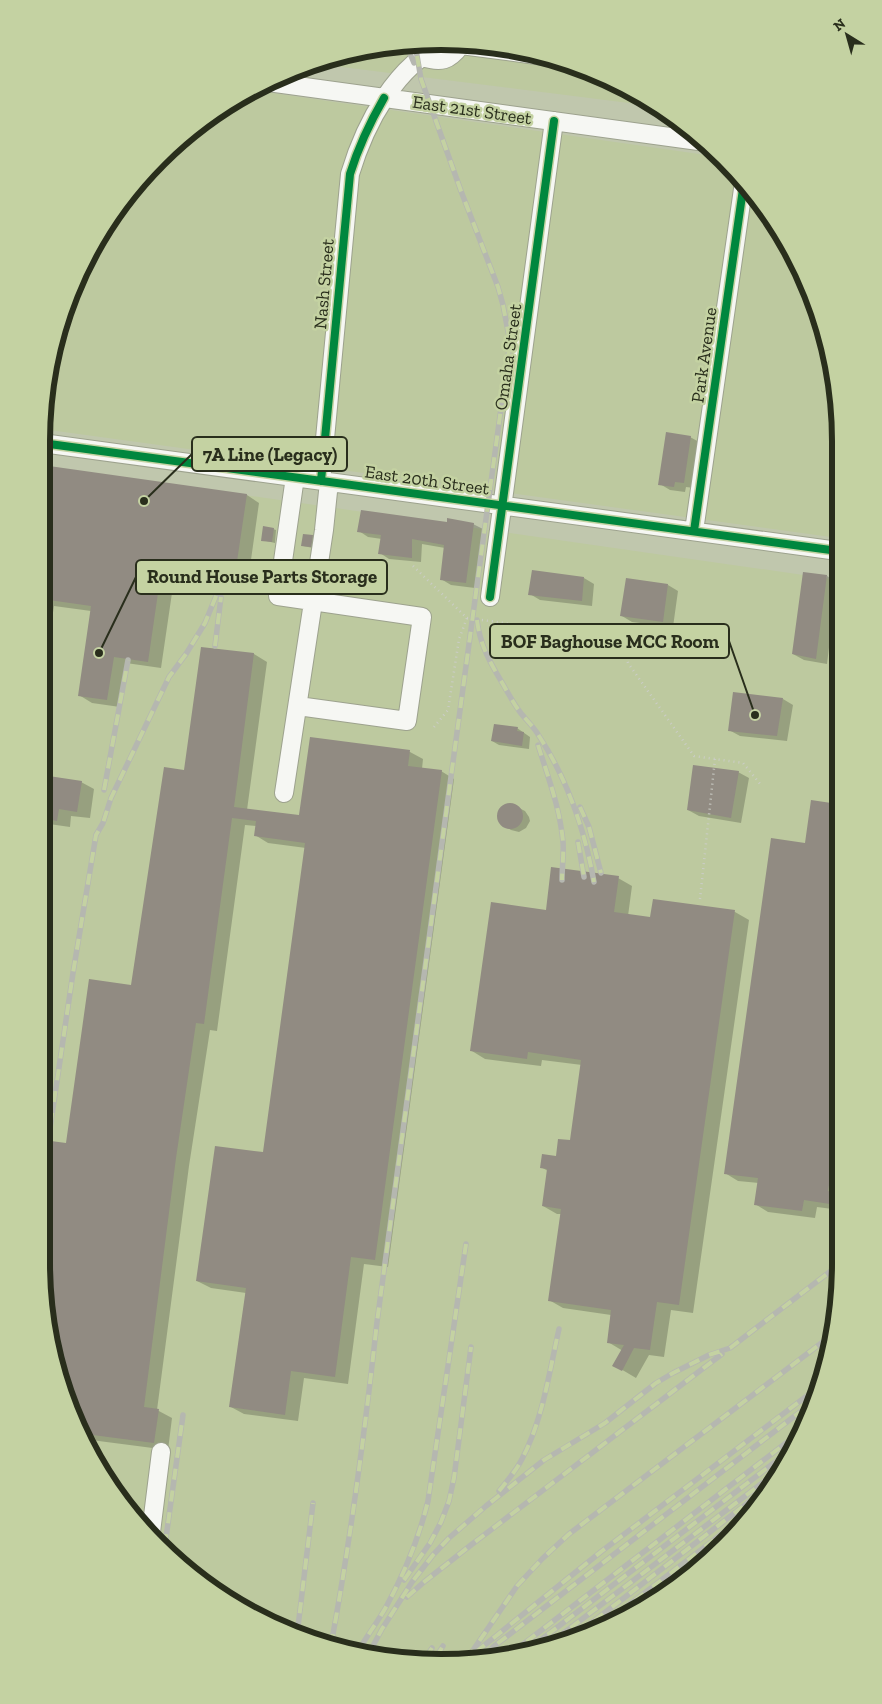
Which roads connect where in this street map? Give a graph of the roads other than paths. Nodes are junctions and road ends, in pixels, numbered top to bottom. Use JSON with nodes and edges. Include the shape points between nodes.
{"nodes":[{"id":1,"x":453,"y":50,"type":"edge"},
{"id":2,"x":282,"y":84,"type":"edge"},
{"id":3,"x":384,"y":98,"type":"junction"},
{"id":4,"x":554,"y":121,"type":"junction"},
{"id":5,"x":690,"y":140,"type":"edge"},
{"id":6,"x":743,"y":192,"type":"edge"},
{"id":7,"x":50,"y":444,"type":"edge"},
{"id":8,"x":296,"y":478,"type":"junction"},
{"id":9,"x":325,"y":482,"type":"junction"},
{"id":10,"x":503,"y":506,"type":"junction"},
{"id":11,"x":694,"y":531,"type":"junction"},
{"id":12,"x":832,"y":550,"type":"edge"},
{"id":13,"x":490,"y":597,"type":"dead end"},
{"id":14,"x":314,"y":602,"type":"junction"},
{"id":15,"x":298,"y":706,"type":"junction"},
{"id":16,"x":284,"y":793,"type":"dead end"},
{"id":17,"x":161,"y":1452,"type":"dead end"},
{"id":18,"x":152,"y":1526,"type":"edge"}],
"edges":[{"from":1,"to":3,"type":"street","name":"Nash Street","via":[[453,55],[436,62],[422,57]]},
{"from":2,"to":3,"type":"street","name":"East 21st Street"},
{"from":3,"to":4,"type":"street","name":"East 21st Street"},
{"from":3,"to":9,"type":"street","name":"Nash Street","via":[[362,139],[350,174]]},
{"from":4,"to":5,"type":"street","name":"East 21st Street"},
{"from":4,"to":10,"type":"street","name":"Omaha Street"},
{"from":6,"to":11,"type":"street","name":"Park Avenue"},
{"from":7,"to":8,"type":"street","name":"East 20th Street"},
{"from":8,"to":9,"type":"street","name":"East 20th Street"},
{"from":8,"to":14,"type":"street","via":[[278,596]]},
{"from":9,"to":10,"type":"street","name":"East 20th Street"},
{"from":9,"to":14,"type":"street","name":"Nash Street","via":[[324,530]]},
{"from":10,"to":11,"type":"street","name":"East 20th Street"},
{"from":10,"to":13,"type":"street","name":"Omaha Street"},
{"from":11,"to":12,"type":"street","name":"East 20th Street"},
{"from":14,"to":15,"type":"street","name":"Nash Street"},
{"from":14,"to":15,"type":"street","via":[[422,616],[407,721]]},
{"from":15,"to":16,"type":"street","name":"Nash Street"},
{"from":17,"to":18,"type":"street"}]}
